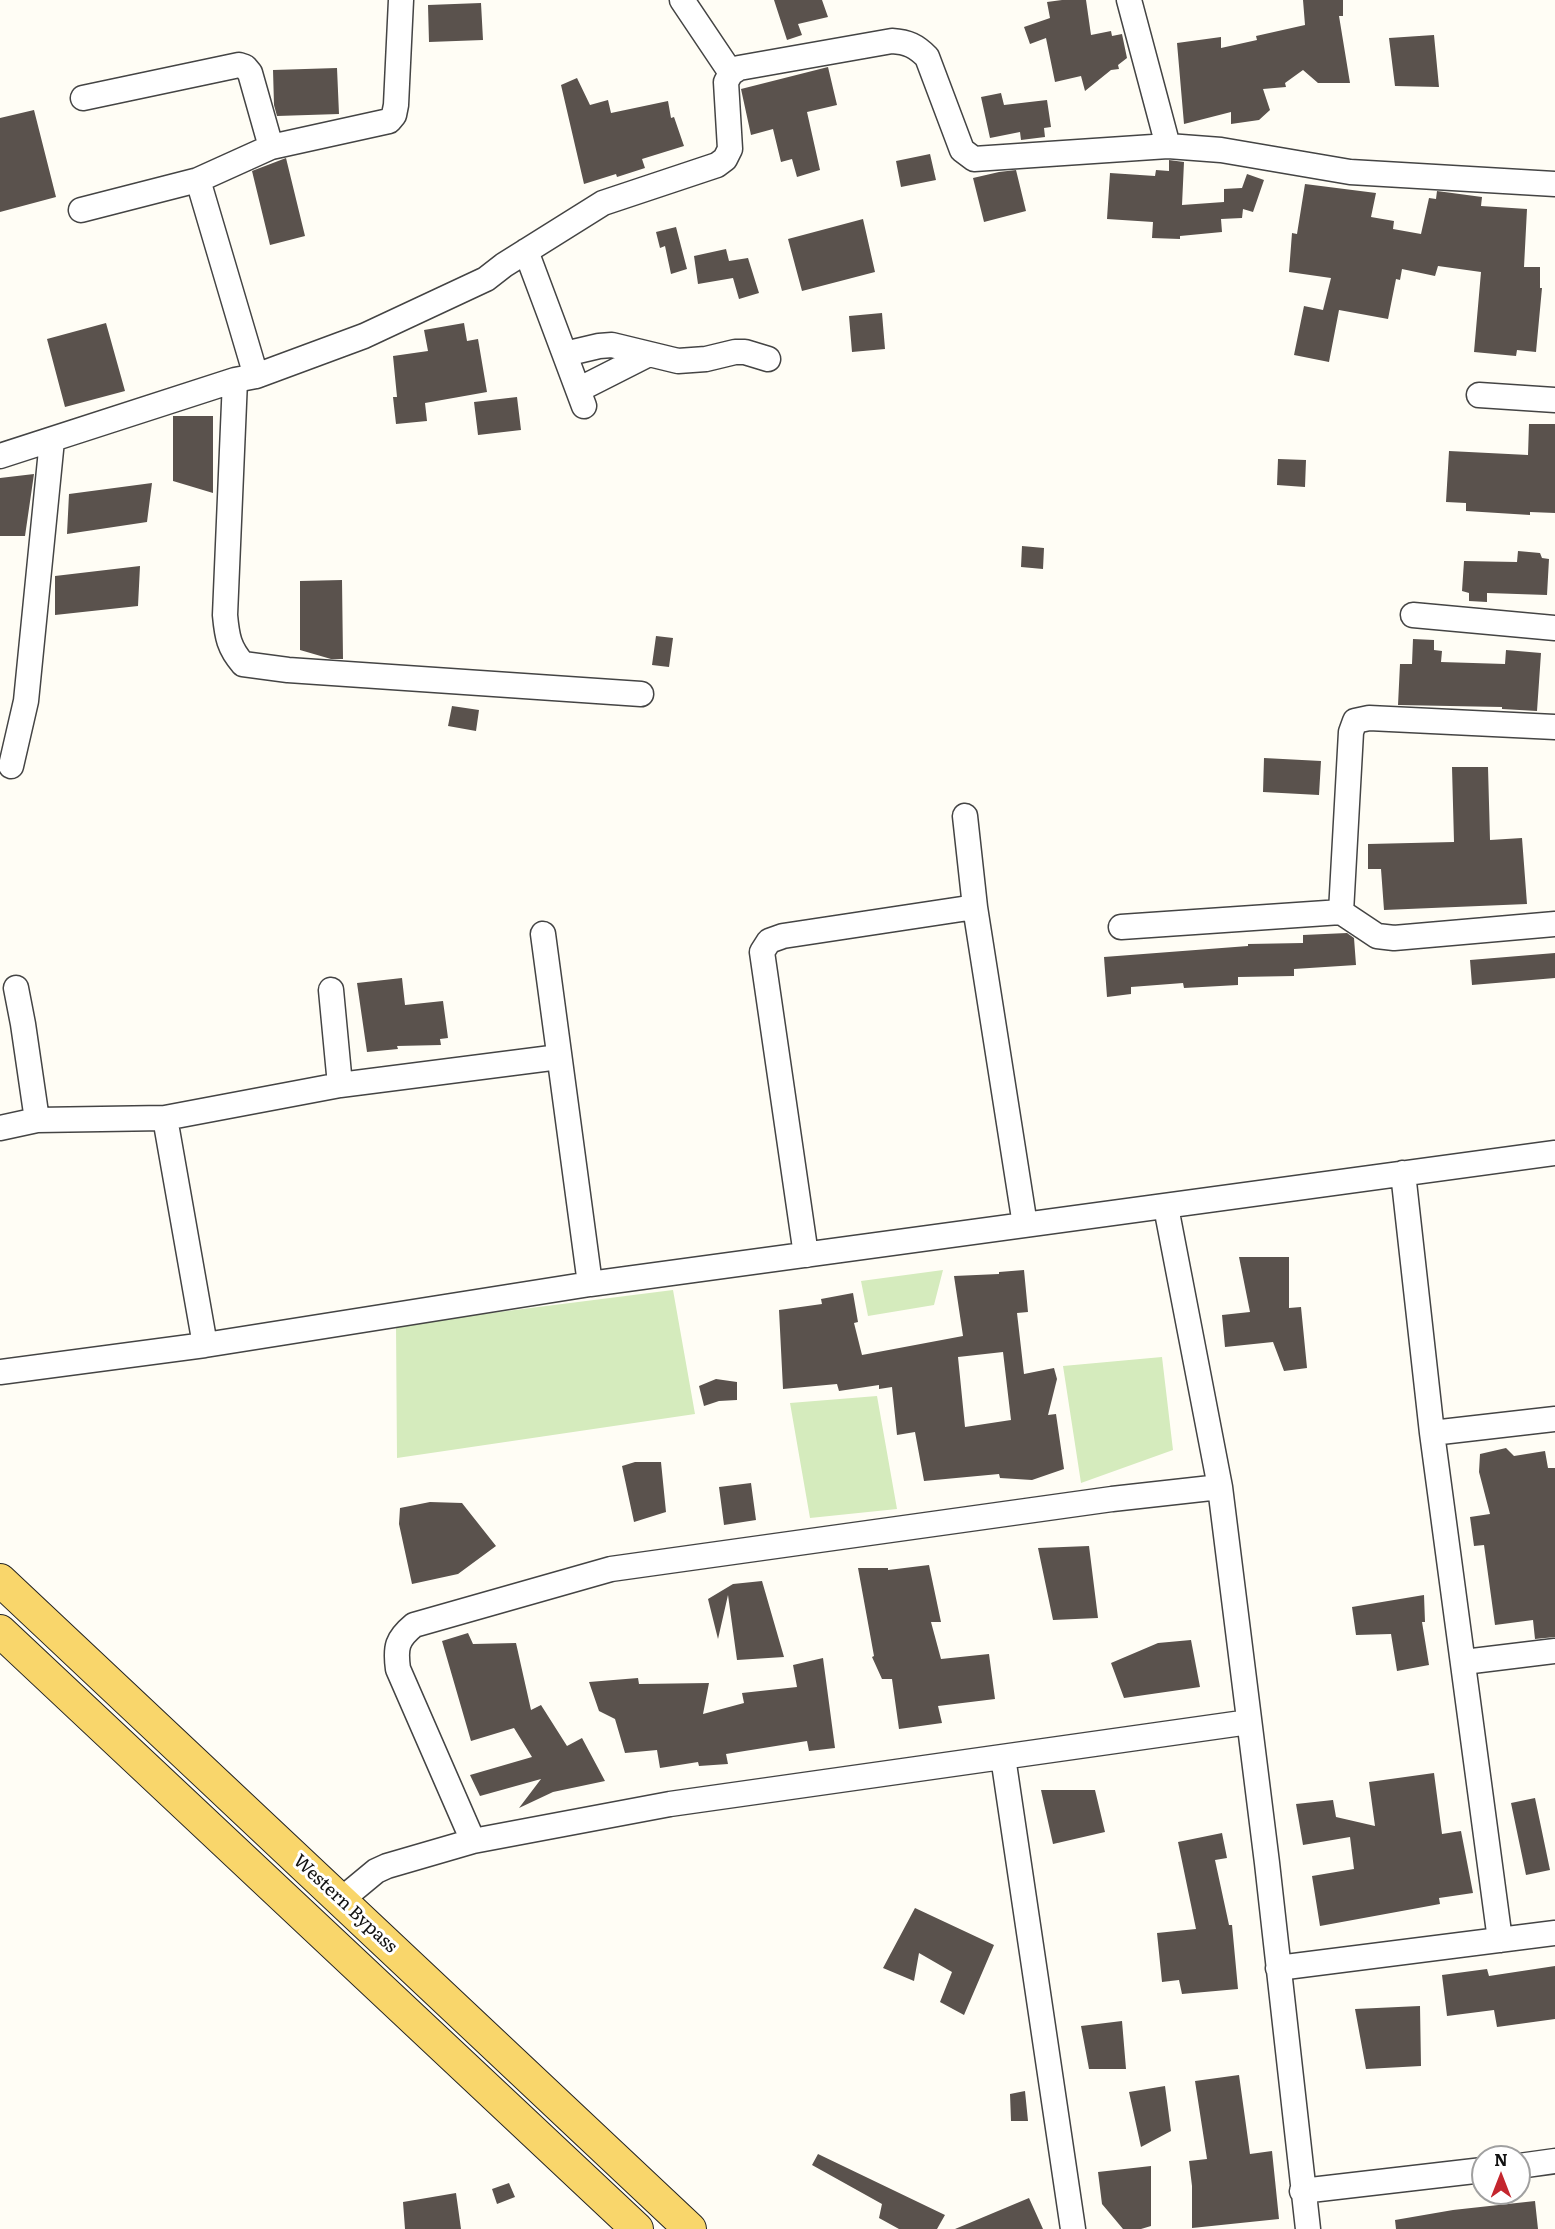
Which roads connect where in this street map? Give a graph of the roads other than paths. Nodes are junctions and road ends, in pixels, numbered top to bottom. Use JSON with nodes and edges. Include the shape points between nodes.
{"nodes":[{"id":1,"x":401,"y":0,"type":"edge"},
{"id":2,"x":682,"y":0,"type":"edge"},
{"id":3,"x":1129,"y":0,"type":"edge"},
{"id":4,"x":730,"y":73,"type":"junction"},
{"id":5,"x":83,"y":98,"type":"dead end"},
{"id":6,"x":1168,"y":146,"type":"junction"},
{"id":7,"x":271,"y":147,"type":"junction"},
{"id":8,"x":198,"y":180,"type":"junction"},
{"id":9,"x":1555,"y":184,"type":"edge"},
{"id":10,"x":81,"y":210,"type":"dead end"},
{"id":11,"x":526,"y":251,"type":"junction"},
{"id":12,"x":565,"y":354,"type":"junction"},
{"id":13,"x":649,"y":354,"type":"junction"},
{"id":14,"x":768,"y":358,"type":"dead end"},
{"id":15,"x":245,"y":378,"type":"junction"},
{"id":16,"x":1479,"y":395,"type":"dead end"},
{"id":17,"x":1555,"y":400,"type":"edge"},
{"id":18,"x":52,"y":440,"type":"junction"},
{"id":19,"x":0,"y":456,"type":"edge"},
{"id":20,"x":1413,"y":615,"type":"dead end"},
{"id":21,"x":1555,"y":628,"type":"edge"},
{"id":22,"x":641,"y":694,"type":"dead end"},
{"id":23,"x":1555,"y":727,"type":"edge"},
{"id":24,"x":11,"y":766,"type":"dead end"},
{"id":25,"x":965,"y":816,"type":"dead end"},
{"id":26,"x":975,"y":907,"type":"junction"},
{"id":27,"x":1341,"y":912,"type":"junction"},
{"id":28,"x":1555,"y":924,"type":"edge"},
{"id":29,"x":1121,"y":927,"type":"dead end"},
{"id":30,"x":543,"y":934,"type":"dead end"},
{"id":31,"x":16,"y":988,"type":"dead end"},
{"id":32,"x":331,"y":990,"type":"dead end"},
{"id":33,"x":559,"y":1057,"type":"junction"},
{"id":34,"x":340,"y":1085,"type":"junction"},
{"id":35,"x":165,"y":1118,"type":"junction"},
{"id":36,"x":37,"y":1120,"type":"junction"},
{"id":37,"x":0,"y":1128,"type":"edge"},
{"id":38,"x":1555,"y":1154,"type":"edge"},
{"id":39,"x":1403,"y":1173,"type":"junction"},
{"id":40,"x":1166,"y":1207,"type":"junction"},
{"id":41,"x":1025,"y":1225,"type":"junction"},
{"id":42,"x":806,"y":1255,"type":"junction"},
{"id":43,"x":590,"y":1284,"type":"junction"},
{"id":44,"x":205,"y":1345,"type":"junction"},
{"id":45,"x":0,"y":1372,"type":"edge"},
{"id":46,"x":1555,"y":1419,"type":"edge"},
{"id":47,"x":1432,"y":1433,"type":"junction"},
{"id":48,"x":1220,"y":1487,"type":"junction"},
{"id":49,"x":0,"y":1580,"type":"edge"},
{"id":50,"x":0,"y":1631,"type":"edge"},
{"id":51,"x":1555,"y":1651,"type":"edge"},
{"id":52,"x":1464,"y":1662,"type":"junction"},
{"id":53,"x":1249,"y":1722,"type":"junction"},
{"id":54,"x":1004,"y":1757,"type":"junction"},
{"id":55,"x":473,"y":1841,"type":"junction"},
{"id":56,"x":341,"y":1900,"type":"junction"},
{"id":57,"x":1555,"y":1933,"type":"edge"},
{"id":58,"x":1500,"y":1940,"type":"junction"},
{"id":59,"x":1278,"y":1968,"type":"junction"},
{"id":60,"x":1555,"y":2162,"type":"edge"},
{"id":61,"x":1531,"y":2165,"type":"edge"},
{"id":62,"x":1471,"y":2171,"type":"edge"},
{"id":63,"x":1302,"y":2191,"type":"junction"},
{"id":64,"x":637,"y":2229,"type":"edge"},
{"id":65,"x":690,"y":2229,"type":"edge"},
{"id":66,"x":1073,"y":2229,"type":"edge"},
{"id":67,"x":1308,"y":2229,"type":"edge"}],
"edges":[{"from":1,"to":7,"type":"street","via":[[394,115],[378,124]]},
{"from":2,"to":4,"type":"street"},
{"from":3,"to":6,"type":"street"},
{"from":4,"to":6,"type":"street","via":[[739,68],[905,42],[927,57],[962,150],[974,159]]},
{"from":4,"to":11,"type":"street","via":[[726,82],[730,149],[725,159],[603,203]]},
{"from":5,"to":7,"type":"street","via":[[239,65],[250,73]]},
{"from":6,"to":9,"type":"street","via":[[1221,150],[1350,172]]},
{"from":7,"to":8,"type":"street"},
{"from":8,"to":10,"type":"street"},
{"from":8,"to":15,"type":"street"},
{"from":11,"to":12,"type":"street"},
{"from":11,"to":15,"type":"street","via":[[486,279],[364,336]]},
{"from":12,"to":13,"type":"street","via":[[612,345]]},
{"from":12,"to":13,"type":"street","via":[[581,398]]},
{"from":13,"to":14,"type":"street","via":[[678,361],[735,352]]},
{"from":15,"to":18,"type":"street"},
{"from":15,"to":22,"type":"street","via":[[225,615],[231,651],[243,664]]},
{"from":16,"to":17,"type":"street"},
{"from":18,"to":19,"type":"street"},
{"from":18,"to":24,"type":"street","via":[[26,701]]},
{"from":20,"to":21,"type":"street"},
{"from":23,"to":27,"type":"street","via":[[1368,718],[1355,721],[1351,732]]},
{"from":25,"to":26,"type":"street"},
{"from":26,"to":41,"type":"street"},
{"from":26,"to":42,"type":"street","via":[[783,936],[769,941],[762,952]]},
{"from":27,"to":28,"type":"street","via":[[1377,936],[1394,938]]},
{"from":27,"to":29,"type":"street"},
{"from":30,"to":33,"type":"street"},
{"from":31,"to":36,"type":"street"},
{"from":32,"to":34,"type":"street"},
{"from":33,"to":34,"type":"street"},
{"from":33,"to":43,"type":"street"},
{"from":34,"to":35,"type":"street"},
{"from":35,"to":36,"type":"street"},
{"from":35,"to":44,"type":"street"},
{"from":36,"to":37,"type":"street"},
{"from":38,"to":39,"type":"street"},
{"from":39,"to":40,"type":"street"},
{"from":39,"to":47,"type":"street"},
{"from":40,"to":41,"type":"street"},
{"from":40,"to":48,"type":"street"},
{"from":41,"to":42,"type":"street"},
{"from":42,"to":43,"type":"street"},
{"from":43,"to":44,"type":"street"},
{"from":44,"to":45,"type":"street"},
{"from":46,"to":47,"type":"street"},
{"from":47,"to":52,"type":"street"},
{"from":48,"to":53,"type":"street"},
{"from":48,"to":55,"type":"street","via":[[611,1569],[414,1625],[401,1636],[396,1652],[398,1669]]},
{"from":49,"to":56,"type":"main road","name":"Western Bypass"},
{"from":50,"to":64,"type":"main road","name":"Western Bypass"},
{"from":51,"to":52,"type":"street"},
{"from":52,"to":58,"type":"street"},
{"from":53,"to":54,"type":"street"},
{"from":53,"to":59,"type":"street"},
{"from":54,"to":55,"type":"street","via":[[670,1804]]},
{"from":54,"to":66,"type":"street"},
{"from":55,"to":56,"type":"street","via":[[387,1866]]},
{"from":56,"to":65,"type":"main road","name":"Western Bypass"},
{"from":57,"to":58,"type":"street"},
{"from":58,"to":59,"type":"street"},
{"from":59,"to":63,"type":"street"},
{"from":60,"to":61,"type":"street"},
{"from":62,"to":63,"type":"street"},
{"from":63,"to":67,"type":"street"}]}
